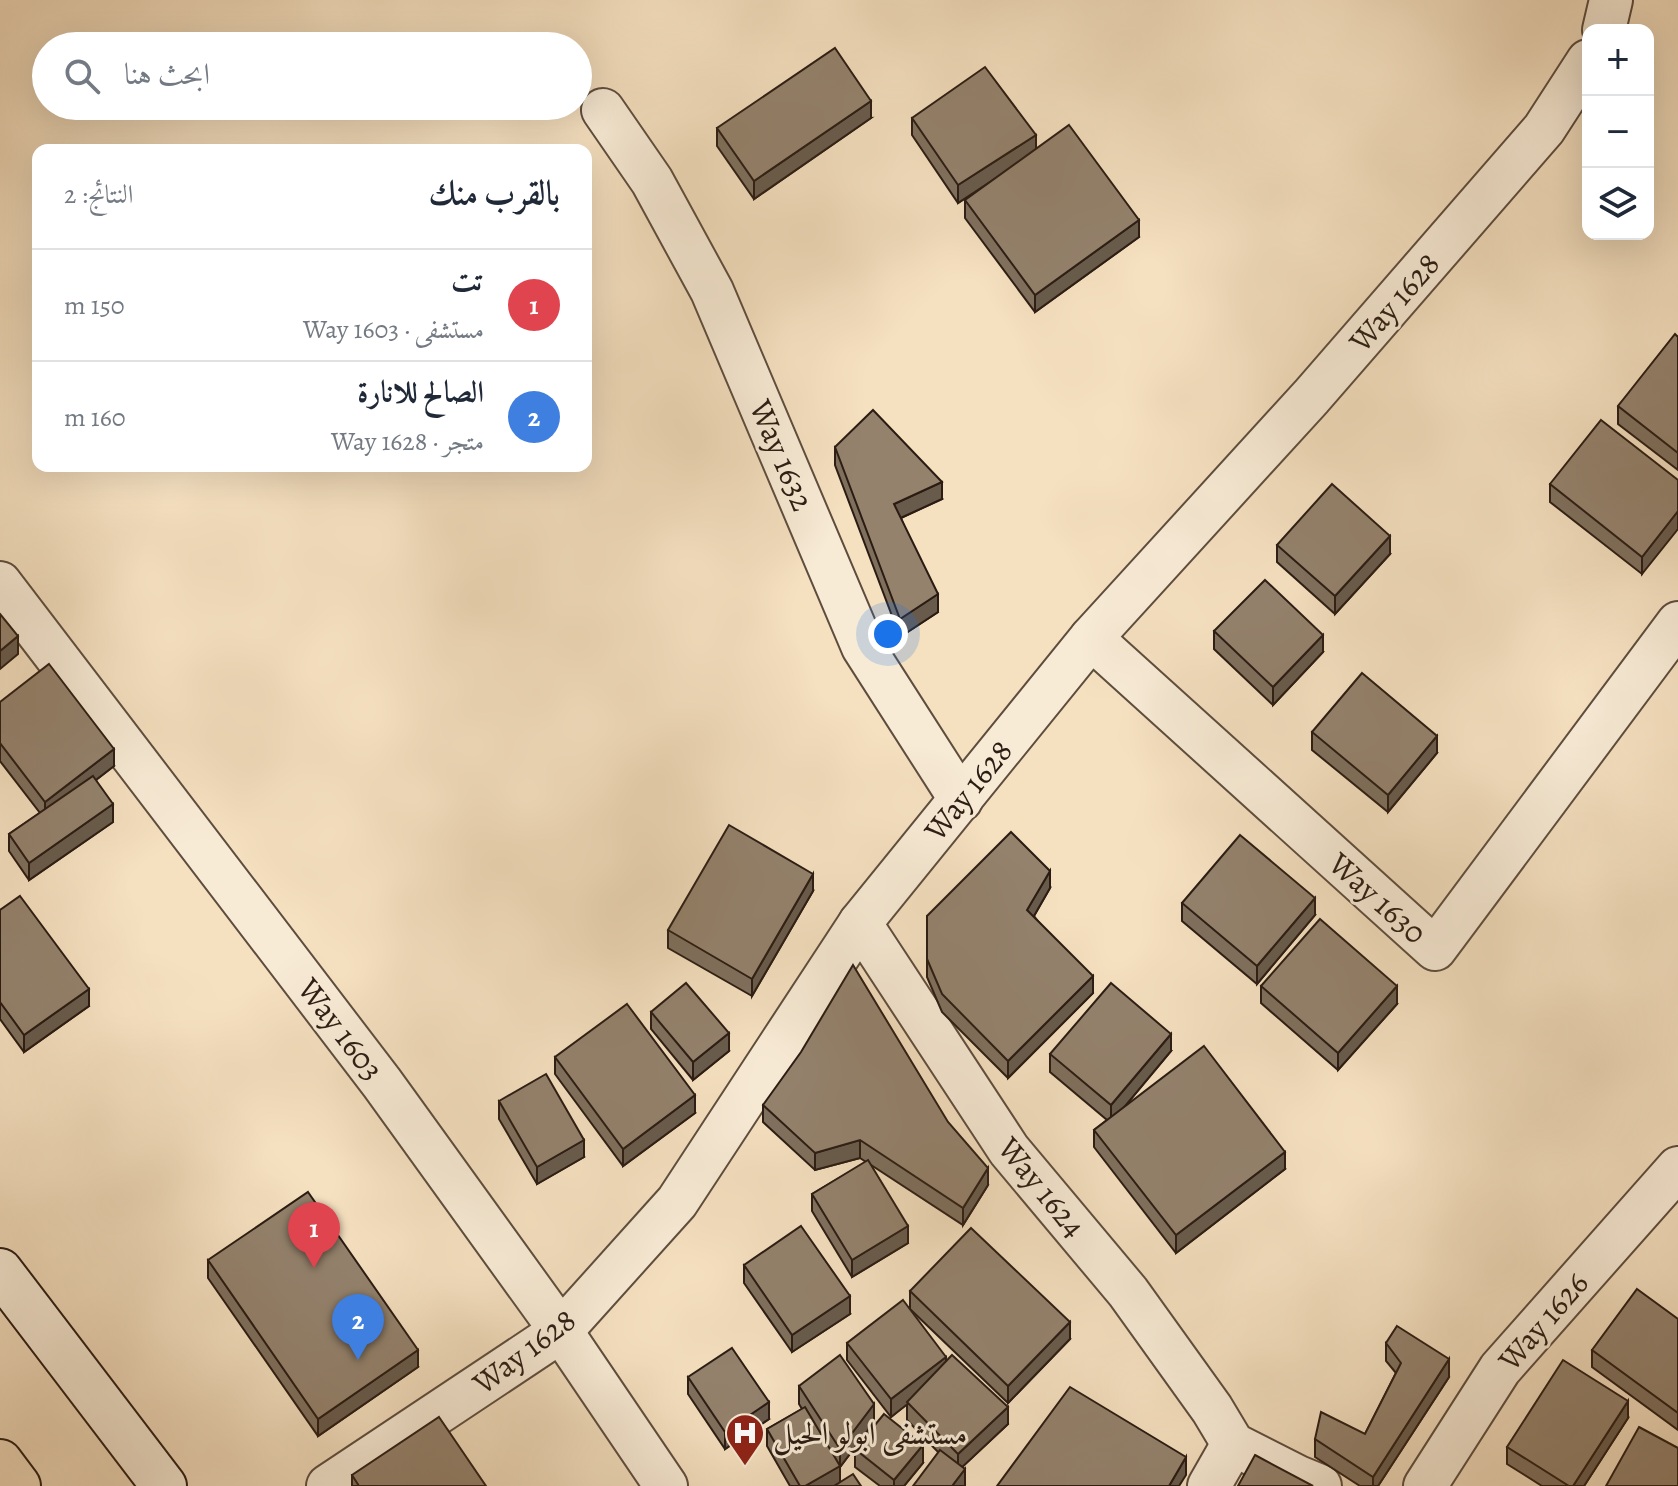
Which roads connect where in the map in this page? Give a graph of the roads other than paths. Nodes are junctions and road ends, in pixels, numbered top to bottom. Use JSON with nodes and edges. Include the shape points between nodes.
{"nodes":[{"id":1,"x":1611,"y":0,"type":"edge"},
{"id":2,"x":1605,"y":24,"type":"edge"},
{"id":3,"x":1582,"y":70,"type":"edge"},
{"id":4,"x":603,"y":110,"type":"dead end"},
{"id":5,"x":0,"y":583,"type":"edge"},
{"id":6,"x":1678,"y":623,"type":"edge"},
{"id":7,"x":1091,"y":638,"type":"junction"},
{"id":8,"x":961,"y":800,"type":"junction"},
{"id":9,"x":860,"y":923,"type":"junction"},
{"id":10,"x":1678,"y":1168,"type":"edge"},
{"id":11,"x":0,"y":1271,"type":"edge"},
{"id":12,"x":561,"y":1331,"type":"junction"},
{"id":13,"x":1233,"y":1444,"type":"junction"},
{"id":14,"x":0,"y":1462,"type":"edge"},
{"id":15,"x":18,"y":1486,"type":"edge"},
{"id":16,"x":164,"y":1486,"type":"edge"},
{"id":17,"x":328,"y":1486,"type":"edge"},
{"id":18,"x":666,"y":1486,"type":"edge"},
{"id":19,"x":1209,"y":1486,"type":"edge"},
{"id":20,"x":1320,"y":1486,"type":"edge"},
{"id":21,"x":1425,"y":1486,"type":"edge"}],
"edges":[{"from":1,"to":2,"type":"street"},
{"from":3,"to":7,"type":"street","name":"Way 1628","via":[[1544,129],[1311,397]]},
{"from":4,"to":8,"type":"street","name":"Way 1632","via":[[652,181],[712,291],[863,647]]},
{"from":5,"to":12,"type":"street","name":"Way 1603","via":[[382,1083]]},
{"from":6,"to":7,"type":"street","name":"Way 1630","via":[[1435,949]]},
{"from":7,"to":8,"type":"street","name":"Way 1628"},
{"from":8,"to":9,"type":"street","name":"Way 1628"},
{"from":9,"to":12,"type":"street","name":"Way 1628","via":[[677,1202]]},
{"from":9,"to":13,"type":"street","name":"Way 1624","via":[[1009,1150],[1128,1292]]},
{"from":10,"to":21,"type":"street","name":"Way 1626","via":[[1500,1369]]},
{"from":11,"to":16,"type":"street"},
{"from":12,"to":17,"type":"street","name":"Way 1628"},
{"from":12,"to":18,"type":"street","name":"Way 1603"},
{"from":13,"to":19,"type":"street"},
{"from":13,"to":20,"type":"street"},
{"from":14,"to":15,"type":"highway"}]}
